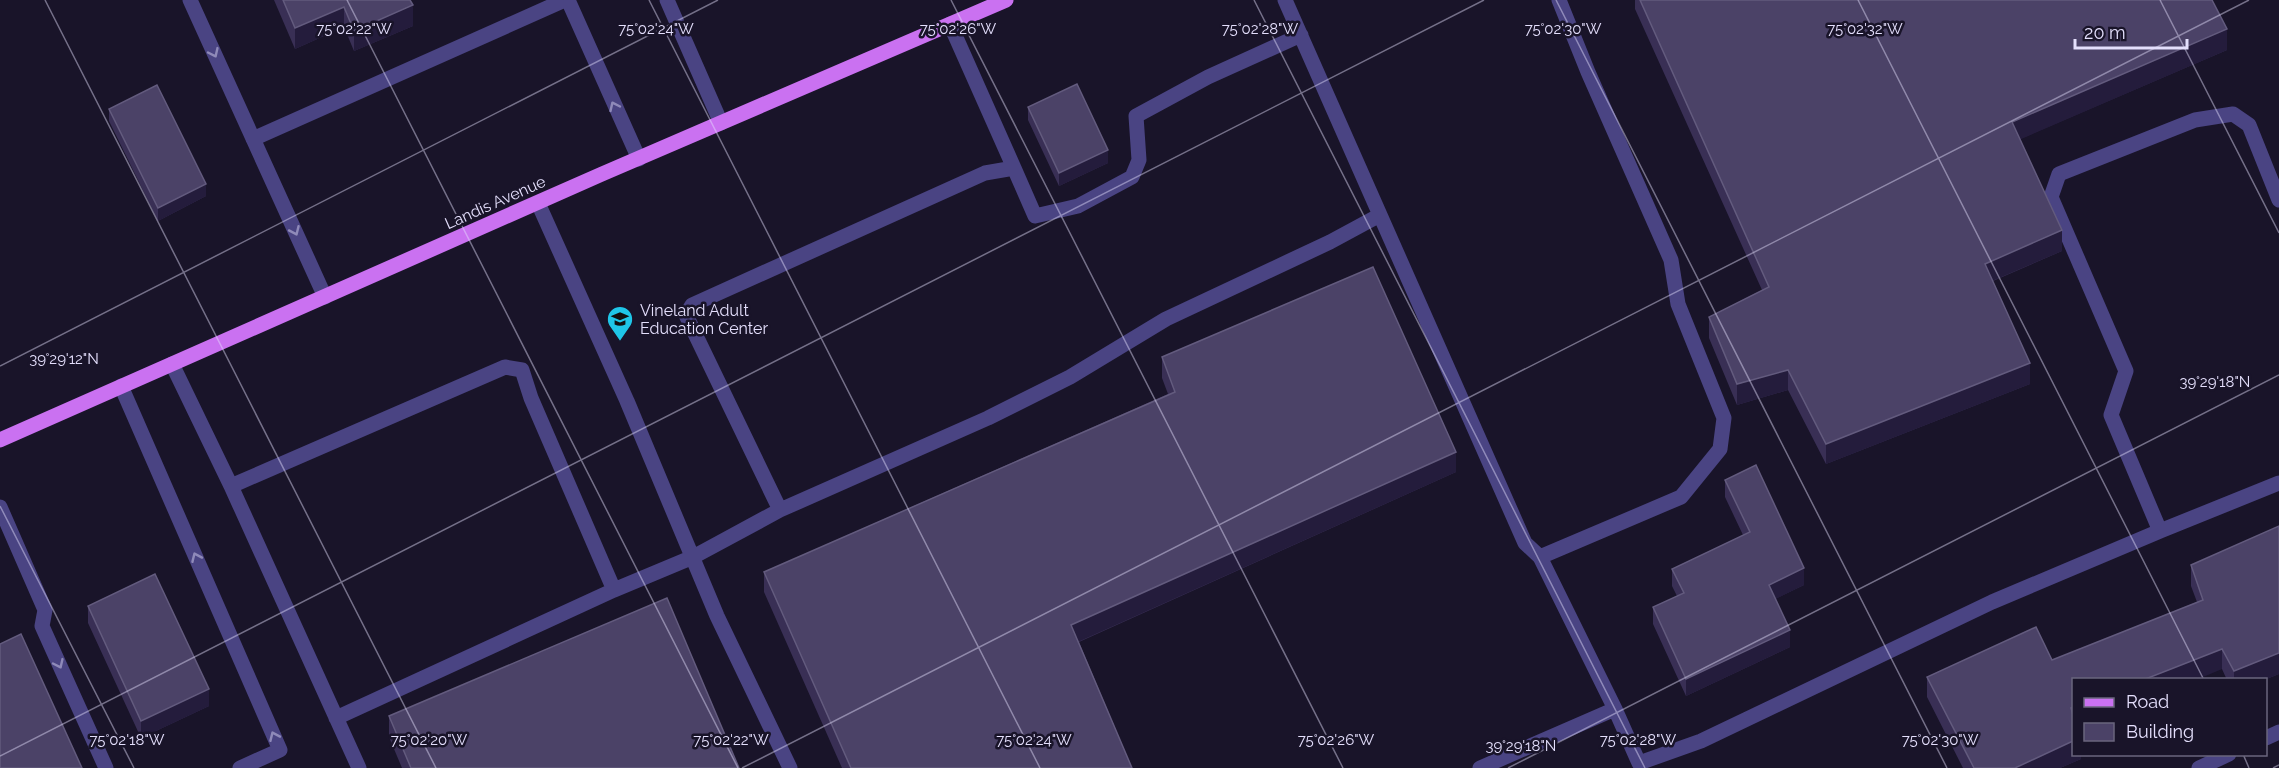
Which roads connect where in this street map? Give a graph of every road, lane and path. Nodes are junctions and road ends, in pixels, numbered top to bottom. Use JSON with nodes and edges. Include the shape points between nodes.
{"nodes":[{"id":1,"x":190,"y":0,"type":"edge"},
{"id":2,"x":567,"y":0,"type":"edge"},
{"id":3,"x":667,"y":0,"type":"edge"},
{"id":4,"x":1006,"y":0,"type":"edge"},
{"id":5,"x":1285,"y":0,"type":"edge"},
{"id":6,"x":1559,"y":0,"type":"edge"},
{"id":7,"x":950,"y":24,"type":"junction"},
{"id":8,"x":1301,"y":35,"type":"junction"},
{"id":9,"x":721,"y":123,"type":"junction"},
{"id":10,"x":254,"y":139,"type":"junction"},
{"id":11,"x":639,"y":159,"type":"junction"},
{"id":12,"x":1014,"y":168,"type":"junction"},
{"id":13,"x":2279,"y":200,"type":"edge"},
{"id":14,"x":538,"y":203,"type":"junction"},
{"id":15,"x":1380,"y":215,"type":"junction"},
{"id":16,"x":325,"y":297,"type":"junction"},
{"id":17,"x":172,"y":364,"type":"junction"},
{"id":18,"x":121,"y":386,"type":"junction"},
{"id":19,"x":0,"y":440,"type":"edge"},
{"id":20,"x":2279,"y":483,"type":"edge"},
{"id":21,"x":231,"y":486,"type":"junction"},
{"id":22,"x":0,"y":507,"type":"edge"},
{"id":23,"x":780,"y":510,"type":"junction"},
{"id":24,"x":2160,"y":531,"type":"junction"},
{"id":25,"x":693,"y":557,"type":"junction"},
{"id":26,"x":1540,"y":557,"type":"junction"},
{"id":27,"x":614,"y":590,"type":"junction"},
{"id":28,"x":1615,"y":709,"type":"junction"},
{"id":29,"x":336,"y":718,"type":"junction"},
{"id":30,"x":2225,"y":756,"type":"edge"},
{"id":31,"x":1640,"y":766,"type":"edge"},
{"id":32,"x":106,"y":768,"type":"edge"},
{"id":33,"x":240,"y":768,"type":"edge"},
{"id":34,"x":359,"y":768,"type":"edge"},
{"id":35,"x":790,"y":768,"type":"edge"},
{"id":36,"x":1480,"y":768,"type":"edge"},
{"id":37,"x":2199,"y":768,"type":"edge"}],
"edges":[{"from":1,"to":10,"type":"lane","one_way":true},
{"from":2,"to":10,"type":"lane"},
{"from":11,"to":2,"type":"lane","one_way":true},
{"from":3,"to":9,"type":"lane"},
{"from":4,"to":7,"type":"main road","name":"Landis Avenue"},
{"from":5,"to":8,"type":"lane"},
{"from":6,"to":26,"type":"lane","via":[[1671,260],[1678,304],[1724,418],[1720,449],[1681,498]]},
{"from":7,"to":9,"type":"main road","name":"Landis Avenue"},
{"from":7,"to":12,"type":"lane"},
{"from":8,"to":12,"type":"lane","via":[[1208,77],[1136,116],[1139,160],[1132,177],[1078,206],[1035,216]]},
{"from":8,"to":15,"type":"lane"},
{"from":9,"to":11,"type":"main road","name":"Landis Avenue"},
{"from":10,"to":16,"type":"lane","one_way":true},
{"from":11,"to":14,"type":"main road","name":"Landis Avenue"},
{"from":12,"to":23,"type":"lane","via":[[985,173],[692,305],[687,315]]},
{"from":13,"to":24,"type":"lane","via":[[2249,125],[2233,114],[2195,120],[2059,174],[2051,196],[2126,371],[2111,415]]},
{"from":14,"to":16,"type":"main road","name":"Landis Avenue"},
{"from":14,"to":25,"type":"lane"},
{"from":15,"to":23,"type":"lane","via":[[1166,318],[1071,378]]},
{"from":15,"to":26,"type":"lane","via":[[1525,543]]},
{"from":16,"to":17,"type":"main road","name":"Landis Avenue"},
{"from":17,"to":18,"type":"main road","name":"Landis Avenue"},
{"from":17,"to":21,"type":"lane"},
{"from":18,"to":19,"type":"main road","name":"Landis Avenue"},
{"from":33,"to":18,"type":"lane","one_way":true,"via":[[280,750]]},
{"from":20,"to":24,"type":"lane"},
{"from":21,"to":27,"type":"lane","via":[[505,367],[522,370]]},
{"from":21,"to":29,"type":"lane"},
{"from":22,"to":32,"type":"lane","one_way":true,"via":[[45,610],[42,626]]},
{"from":23,"to":25,"type":"lane"},
{"from":24,"to":31,"type":"lane","via":[[1992,602],[1701,741]]},
{"from":25,"to":27,"type":"lane"},
{"from":25,"to":35,"type":"lane"},
{"from":26,"to":28,"type":"lane"},
{"from":27,"to":29,"type":"lane"},
{"from":28,"to":31,"type":"lane"},
{"from":28,"to":36,"type":"lane"},
{"from":29,"to":34,"type":"lane"},
{"from":30,"to":37,"type":"lane"}]}
